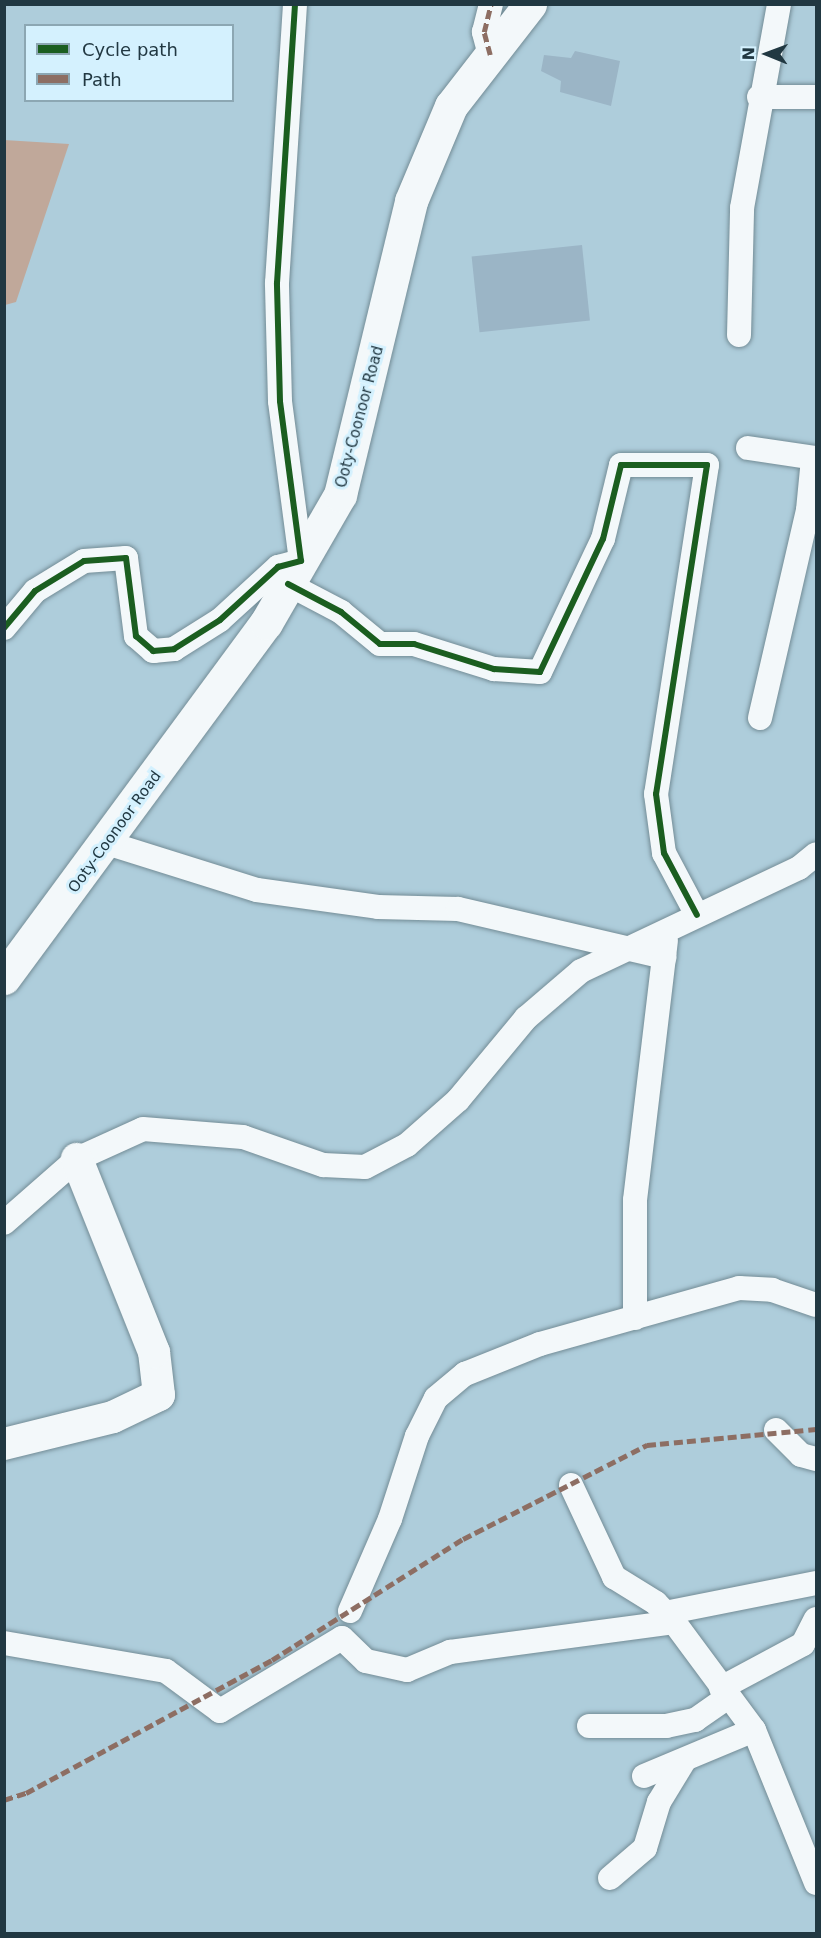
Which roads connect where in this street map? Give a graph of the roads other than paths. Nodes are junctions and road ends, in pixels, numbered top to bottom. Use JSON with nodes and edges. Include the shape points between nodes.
{"nodes":[{"id":1,"x":295,"y":4,"type":"edge"},
{"id":2,"x":491,"y":4,"type":"edge"},
{"id":3,"x":530,"y":4,"type":"edge"},
{"id":4,"x":779,"y":4,"type":"edge"},
{"id":5,"x":490,"y":55,"type":"junction"},
{"id":6,"x":759,"y":97,"type":"junction"},
{"id":7,"x":816,"y":97,"type":"edge"},
{"id":8,"x":740,"y":335,"type":"dead end"},
{"id":9,"x":748,"y":448,"type":"dead end"},
{"id":10,"x":815,"y":458,"type":"edge"},
{"id":11,"x":295,"y":573,"type":"junction"},
{"id":12,"x":4,"y":628,"type":"edge"},
{"id":13,"x":760,"y":718,"type":"dead end"},
{"id":14,"x":107,"y":843,"type":"junction"},
{"id":15,"x":816,"y":854,"type":"edge"},
{"id":16,"x":697,"y":915,"type":"junction"},
{"id":17,"x":668,"y":927,"type":"junction"},
{"id":18,"x":627,"y":947,"type":"junction"},
{"id":19,"x":664,"y":957,"type":"junction"},
{"id":20,"x":4,"y":978,"type":"edge"},
{"id":21,"x":77,"y":1159,"type":"junction"},
{"id":22,"x":4,"y":1223,"type":"edge"},
{"id":23,"x":816,"y":1305,"type":"edge"},
{"id":24,"x":635,"y":1318,"type":"junction"},
{"id":25,"x":776,"y":1430,"type":"dead end"},
{"id":26,"x":4,"y":1444,"type":"edge"},
{"id":27,"x":816,"y":1459,"type":"edge"},
{"id":28,"x":571,"y":1485,"type":"dead end"},
{"id":29,"x":816,"y":1583,"type":"edge"},
{"id":30,"x":350,"y":1611,"type":"dead end"},
{"id":31,"x":670,"y":1618,"type":"junction"},
{"id":32,"x":816,"y":1619,"type":"edge"},
{"id":33,"x":4,"y":1643,"type":"edge"},
{"id":34,"x":724,"y":1692,"type":"junction"},
{"id":35,"x":589,"y":1726,"type":"dead end"},
{"id":36,"x":754,"y":1730,"type":"junction"},
{"id":37,"x":684,"y":1761,"type":"junction"},
{"id":38,"x":644,"y":1776,"type":"dead end"},
{"id":39,"x":610,"y":1878,"type":"dead end"},
{"id":40,"x":816,"y":1883,"type":"edge"}],
"edges":[{"from":1,"to":11,"type":"street","via":[[277,283],[280,401]]},
{"from":2,"to":5,"type":"street","via":[[484,33]]},
{"from":3,"to":5,"type":"highway","name":"Ooty-Coonoor Road"},
{"from":4,"to":6,"type":"street"},
{"from":5,"to":11,"type":"highway","name":"Ooty-Coonoor Road","via":[[451,106],[411,201],[340,495]]},
{"from":6,"to":7,"type":"street"},
{"from":6,"to":8,"type":"street","via":[[742,208]]},
{"from":9,"to":10,"type":"street"},
{"from":10,"to":13,"type":"street","via":[[808,510]]},
{"from":11,"to":12,"type":"street","via":[[278,567],[220,620],[174,649],[153,651],[136,636],[126,558],[84,561],[35,591]]},
{"from":11,"to":14,"type":"highway","name":"Ooty-Coonoor Road"},
{"from":11,"to":16,"type":"street","via":[[380,644],[414,644],[494,669],[540,672],[603,539],[621,465],[707,465],[656,794],[664,854]]},
{"from":14,"to":18,"type":"street","via":[[257,890],[378,907],[458,909]]},
{"from":14,"to":20,"type":"highway","name":"Ooty-Coonoor Road"},
{"from":15,"to":16,"type":"street","via":[[799,868]]},
{"from":16,"to":17,"type":"street"},
{"from":17,"to":18,"type":"street"},
{"from":17,"to":19,"type":"street"},
{"from":18,"to":19,"type":"street"},
{"from":18,"to":21,"type":"street","via":[[581,971],[526,1018],[458,1100],[406,1145],[364,1167],[322,1165],[243,1137],[143,1130]]},
{"from":19,"to":24,"type":"street","via":[[635,1200]]},
{"from":21,"to":22,"type":"street"},
{"from":21,"to":26,"type":"main road","via":[[154,1352],[159,1395],[113,1417]]},
{"from":23,"to":24,"type":"street","via":[[772,1290],[739,1288]]},
{"from":24,"to":30,"type":"street","via":[[518,1353],[465,1374],[436,1398]]},
{"from":25,"to":27,"type":"street","via":[[801,1455]]},
{"from":28,"to":31,"type":"street","via":[[614,1577]]},
{"from":29,"to":31,"type":"street"},
{"from":31,"to":33,"type":"street","via":[[450,1652],[408,1670],[366,1661],[342,1638],[220,1711],[166,1671]]},
{"from":31,"to":34,"type":"street"},
{"from":32,"to":34,"type":"street","via":[[803,1644]]},
{"from":34,"to":35,"type":"street","via":[[695,1720],[666,1726]]},
{"from":34,"to":36,"type":"street"},
{"from":36,"to":37,"type":"street"},
{"from":36,"to":40,"type":"street"},
{"from":37,"to":38,"type":"street"},
{"from":37,"to":39,"type":"street","via":[[659,1802],[645,1848]]}]}
